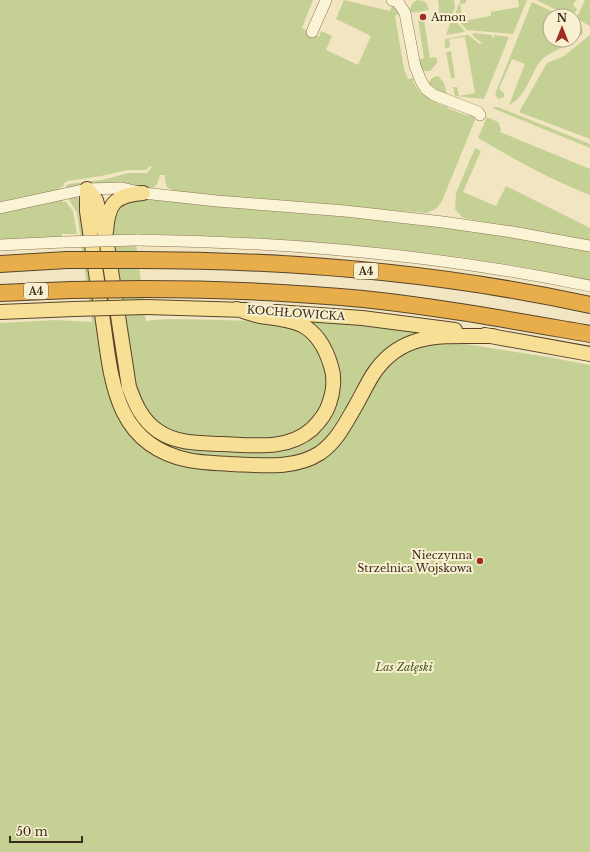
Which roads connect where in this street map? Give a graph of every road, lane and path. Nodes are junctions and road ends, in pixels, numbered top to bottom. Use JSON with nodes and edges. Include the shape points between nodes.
{"nodes":[{"id":1,"x":326,"y":0,"type":"edge"},
{"id":2,"x":392,"y":0,"type":"edge"},
{"id":3,"x":312,"y":32,"type":"dead end"},
{"id":4,"x":480,"y":115,"type":"dead end"},
{"id":5,"x":87,"y":189,"type":"junction"},
{"id":6,"x":143,"y":193,"type":"junction"},
{"id":7,"x":0,"y":208,"type":"edge"},
{"id":8,"x":106,"y":238,"type":"junction"},
{"id":9,"x":0,"y":245,"type":"edge"},
{"id":10,"x":590,"y":246,"type":"edge"},
{"id":11,"x":0,"y":264,"type":"edge"},
{"id":12,"x":590,"y":286,"type":"edge"},
{"id":13,"x":0,"y":293,"type":"edge"},
{"id":14,"x":590,"y":305,"type":"edge"},
{"id":15,"x":237,"y":309,"type":"junction"},
{"id":16,"x":0,"y":312,"type":"edge"},
{"id":17,"x":590,"y":334,"type":"edge"},
{"id":18,"x":493,"y":336,"type":"junction"},
{"id":19,"x":590,"y":354,"type":"edge"}],
"edges":[{"from":1,"to":3,"type":"street"},
{"from":2,"to":4,"type":"street","via":[[398,2],[405,13],[415,66],[426,88],[434,95]]},
{"from":5,"to":6,"type":"street","via":[[122,188]]},
{"from":5,"to":7,"type":"street"},
{"from":5,"to":8,"type":"main road","via":[[96,200]]},
{"from":5,"to":18,"type":"main road","via":[[87,211],[107,354],[116,395],[133,429],[160,451],[173,456],[204,463],[276,465],[304,460],[319,454],[332,443],[376,371],[385,359],[398,349],[428,337]]},
{"from":6,"to":8,"type":"main road","via":[[121,196],[112,205],[107,219]]},
{"from":6,"to":10,"type":"street","via":[[400,216]]},
{"from":8,"to":15,"type":"main road","via":[[128,387],[144,419],[157,431],[170,438],[188,442],[264,446],[295,440],[319,423],[327,409],[333,388],[332,369],[328,355],[314,334],[301,325]]},
{"from":9,"to":12,"type":"street","bridge":true,"via":[[137,240],[252,243],[457,262]]},
{"from":11,"to":14,"type":"highway","number":"A4","bridge":true,"via":[[67,260],[247,262],[373,271],[465,283]]},
{"from":13,"to":17,"type":"highway","number":"A4","bridge":true,"via":[[143,289],[253,291],[363,299],[451,310]]},
{"from":15,"to":16,"type":"main road","name":"KOCHŁOWICKA","bridge":true,"via":[[146,307]]},
{"from":15,"to":18,"type":"main road","name":"KOCHŁOWICKA","via":[[362,318]]},
{"from":18,"to":19,"type":"main road","name":"KOCHŁOWICKA"}]}
